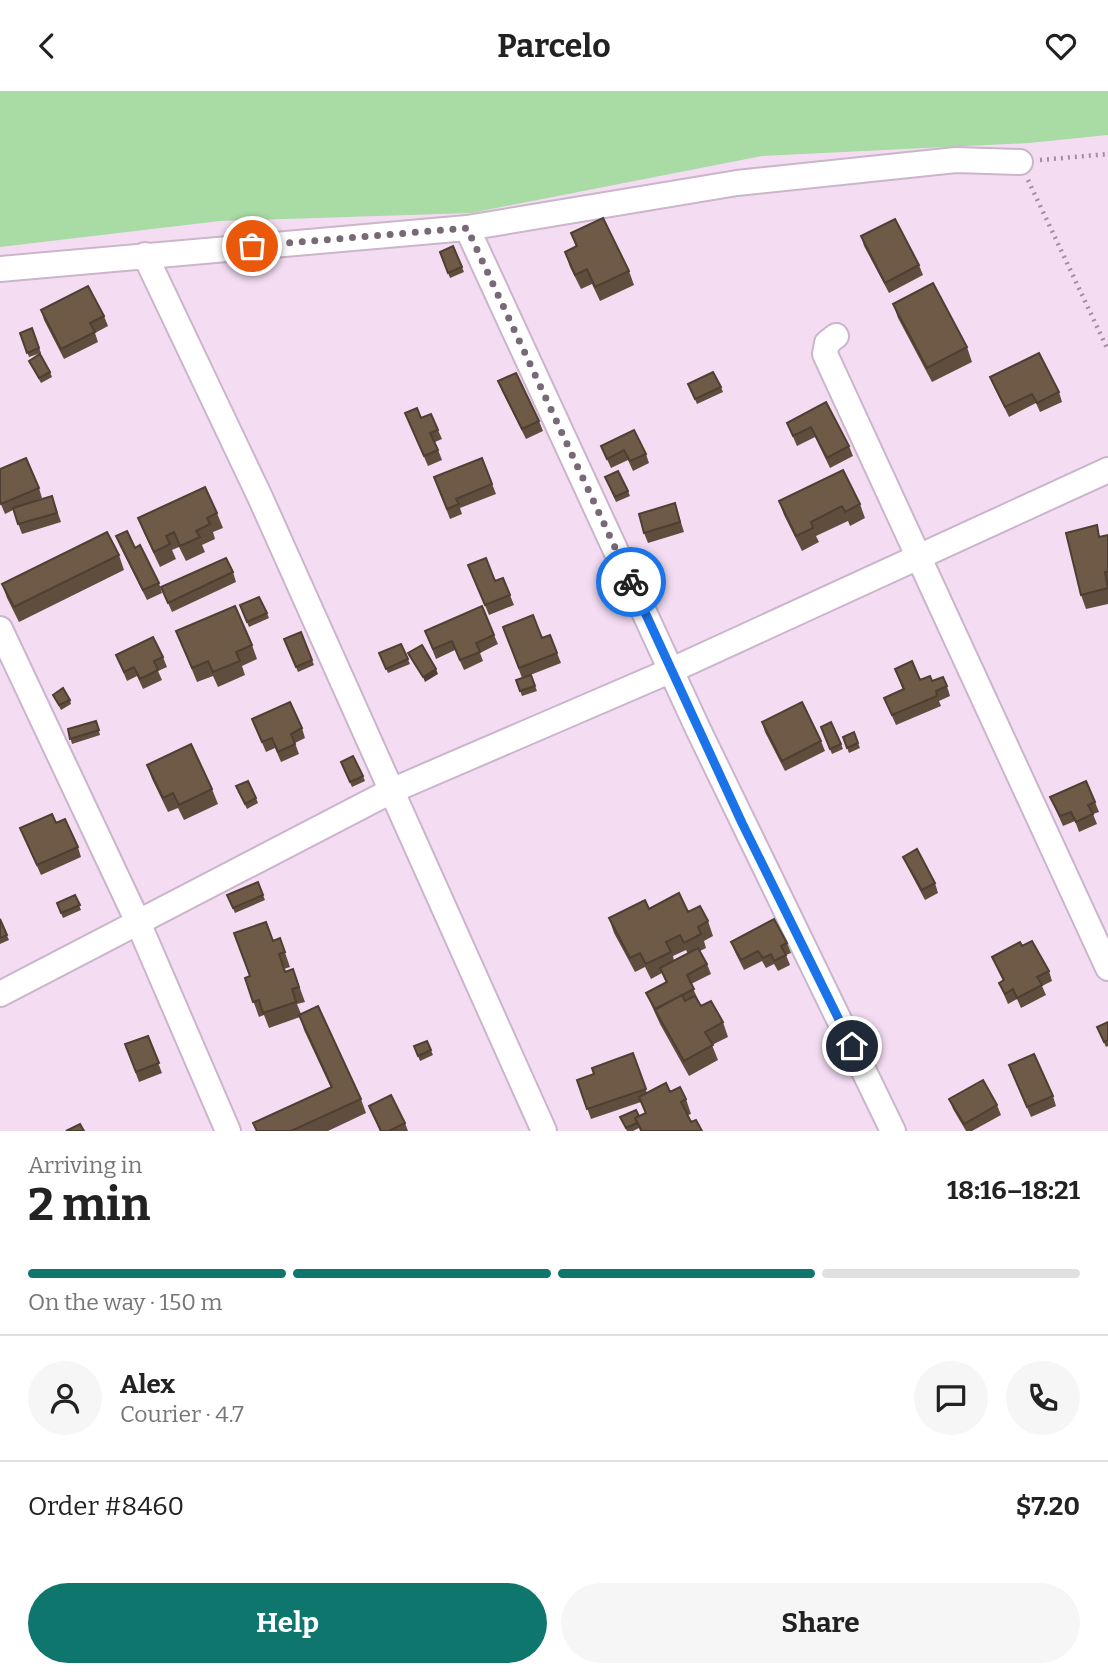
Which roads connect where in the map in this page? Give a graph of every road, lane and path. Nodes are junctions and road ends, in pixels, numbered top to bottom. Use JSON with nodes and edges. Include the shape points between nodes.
{"nodes":[{"id":1,"x":1108,"y":154,"type":"edge"},
{"id":2,"x":1020,"y":162,"type":"junction"},
{"id":3,"x":467,"y":228,"type":"junction"},
{"id":4,"x":145,"y":255,"type":"junction"},
{"id":5,"x":0,"y":269,"type":"edge"},
{"id":6,"x":836,"y":336,"type":"dead end"},
{"id":7,"x":1108,"y":350,"type":"edge"},
{"id":8,"x":1108,"y":470,"type":"edge"},
{"id":9,"x":918,"y":558,"type":"junction"},
{"id":10,"x":0,"y":629,"type":"edge"},
{"id":11,"x":672,"y":670,"type":"junction"},
{"id":12,"x":391,"y":790,"type":"junction"},
{"id":13,"x":137,"y":920,"type":"junction"},
{"id":14,"x":1108,"y":968,"type":"edge"},
{"id":15,"x":0,"y":994,"type":"edge"},
{"id":16,"x":228,"y":1131,"type":"edge"},
{"id":17,"x":544,"y":1131,"type":"edge"},
{"id":18,"x":893,"y":1131,"type":"edge"}],
"edges":[{"from":1,"to":2,"type":"path"},
{"from":2,"to":3,"type":"street","via":[[956,160],[737,183]]},
{"from":2,"to":7,"type":"path"},
{"from":3,"to":4,"type":"street"},
{"from":3,"to":11,"type":"street"},
{"from":4,"to":5,"type":"street"},
{"from":4,"to":12,"type":"street"},
{"from":6,"to":9,"type":"street","via":[[827,343],[825,354]]},
{"from":8,"to":9,"type":"street"},
{"from":9,"to":11,"type":"street"},
{"from":9,"to":14,"type":"street"},
{"from":10,"to":13,"type":"street"},
{"from":11,"to":12,"type":"street"},
{"from":11,"to":18,"type":"street"},
{"from":12,"to":13,"type":"street"},
{"from":12,"to":17,"type":"street"},
{"from":13,"to":15,"type":"street"},
{"from":13,"to":16,"type":"street"}]}
